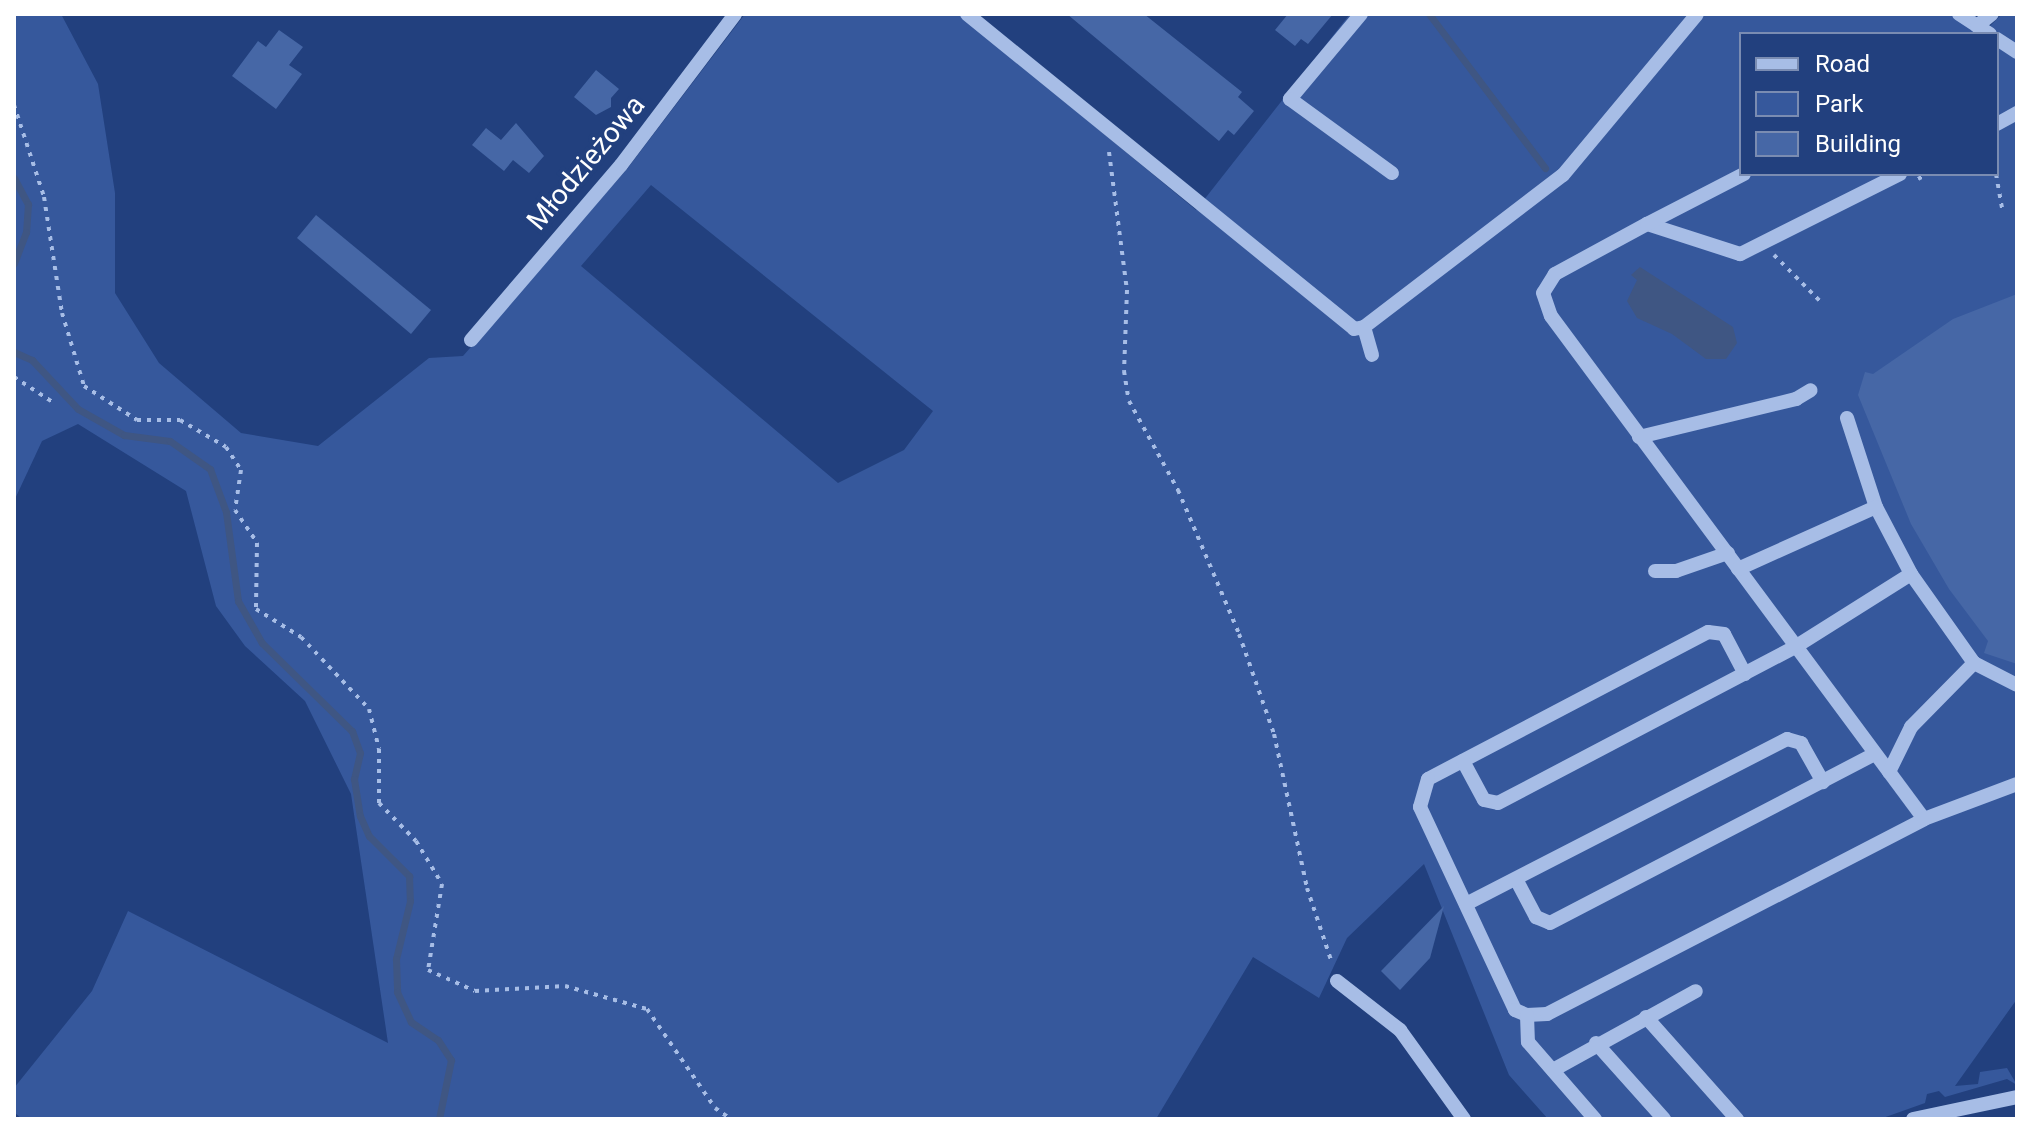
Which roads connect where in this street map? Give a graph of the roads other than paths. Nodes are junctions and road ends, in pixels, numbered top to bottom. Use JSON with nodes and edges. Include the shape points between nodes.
{"nodes":[{"id":1,"x":735,"y":14,"type":"edge"},
{"id":2,"x":967,"y":14,"type":"edge"},
{"id":3,"x":1361,"y":14,"type":"edge"},
{"id":4,"x":1697,"y":14,"type":"edge"},
{"id":5,"x":1959,"y":14,"type":"edge"},
{"id":6,"x":1992,"y":14,"type":"edge"},
{"id":7,"x":1983,"y":30,"type":"edge"},
{"id":8,"x":1999,"y":40,"type":"edge"},
{"id":9,"x":2017,"y":52,"type":"edge"},
{"id":10,"x":1392,"y":173,"type":"dead end"},
{"id":11,"x":1740,"y":176,"type":"edge"},
{"id":12,"x":1907,"y":178,"type":"edge"},
{"id":13,"x":1647,"y":224,"type":"junction"},
{"id":14,"x":1364,"y":327,"type":"junction"},
{"id":15,"x":471,"y":340,"type":"dead end"},
{"id":16,"x":1372,"y":355,"type":"dead end"},
{"id":17,"x":1811,"y":390,"type":"dead end"},
{"id":18,"x":1847,"y":418,"type":"dead end"},
{"id":19,"x":1639,"y":437,"type":"junction"},
{"id":20,"x":1876,"y":507,"type":"junction"},
{"id":21,"x":1728,"y":553,"type":"junction"},
{"id":22,"x":1738,"y":569,"type":"junction"},
{"id":23,"x":1655,"y":571,"type":"dead end"},
{"id":24,"x":1911,"y":574,"type":"junction"},
{"id":25,"x":1795,"y":647,"type":"junction"},
{"id":26,"x":1974,"y":663,"type":"junction"},
{"id":27,"x":1745,"y":674,"type":"junction"},
{"id":28,"x":2017,"y":685,"type":"edge"},
{"id":29,"x":1875,"y":754,"type":"junction"},
{"id":30,"x":1463,"y":761,"type":"junction"},
{"id":31,"x":1889,"y":772,"type":"junction"},
{"id":32,"x":1823,"y":782,"type":"junction"},
{"id":33,"x":2017,"y":784,"type":"edge"},
{"id":34,"x":1924,"y":819,"type":"junction"},
{"id":35,"x":1517,"y":881,"type":"junction"},
{"id":36,"x":1466,"y":904,"type":"junction"},
{"id":37,"x":1337,"y":981,"type":"road end"},
{"id":38,"x":1696,"y":991,"type":"dead end"},
{"id":39,"x":1527,"y":1015,"type":"junction"},
{"id":40,"x":1646,"y":1017,"type":"junction"},
{"id":41,"x":1596,"y":1043,"type":"junction"},
{"id":42,"x":1553,"y":1070,"type":"junction"},
{"id":43,"x":2017,"y":1097,"type":"edge"},
{"id":44,"x":1464,"y":1119,"type":"edge"},
{"id":45,"x":1595,"y":1119,"type":"edge"},
{"id":46,"x":1664,"y":1119,"type":"edge"},
{"id":47,"x":1737,"y":1119,"type":"edge"},
{"id":48,"x":1913,"y":1119,"type":"edge"}],
"edges":[{"from":1,"to":15,"type":"street","name":"Młodzieżowa","via":[[621,165]]},
{"from":2,"to":14,"type":"street","via":[[1345,326]]},
{"from":3,"to":10,"type":"street","via":[[1290,99]]},
{"from":4,"to":14,"type":"street","via":[[1563,175]]},
{"from":5,"to":7,"type":"street"},
{"from":6,"to":7,"type":"street"},
{"from":8,"to":9,"type":"street"},
{"from":11,"to":13,"type":"street"},
{"from":12,"to":13,"type":"street","via":[[1740,254]]},
{"from":13,"to":19,"type":"street","via":[[1555,274],[1543,293],[1551,316]]},
{"from":14,"to":16,"type":"street"},
{"from":17,"to":19,"type":"street","via":[[1796,399]]},
{"from":18,"to":20,"type":"street"},
{"from":19,"to":21,"type":"street"},
{"from":20,"to":22,"type":"street"},
{"from":20,"to":24,"type":"street"},
{"from":21,"to":22,"type":"street"},
{"from":21,"to":23,"type":"street","via":[[1676,571]]},
{"from":22,"to":25,"type":"street"},
{"from":24,"to":25,"type":"street"},
{"from":24,"to":26,"type":"street"},
{"from":25,"to":27,"type":"street"},
{"from":25,"to":29,"type":"street"},
{"from":26,"to":28,"type":"street"},
{"from":26,"to":31,"type":"street","via":[[1911,727]]},
{"from":27,"to":30,"type":"street","via":[[1498,803],[1484,800]]},
{"from":27,"to":30,"type":"street","via":[[1724,634],[1708,632]]},
{"from":29,"to":31,"type":"street"},
{"from":29,"to":32,"type":"street"},
{"from":30,"to":36,"type":"street","via":[[1428,779],[1420,807]]},
{"from":31,"to":34,"type":"street"},
{"from":32,"to":35,"type":"street","via":[[1550,923],[1536,917]]},
{"from":32,"to":35,"type":"street","via":[[1801,743],[1787,739]]},
{"from":33,"to":34,"type":"street"},
{"from":34,"to":39,"type":"street","via":[[1547,1014]]},
{"from":35,"to":36,"type":"street"},
{"from":36,"to":39,"type":"street","via":[[1505,997]]},
{"from":37,"to":44,"type":"street","via":[[1400,1030]]},
{"from":38,"to":40,"type":"street"},
{"from":39,"to":42,"type":"street","via":[[1528,1042]]},
{"from":40,"to":41,"type":"street"},
{"from":40,"to":47,"type":"street"},
{"from":41,"to":42,"type":"street"},
{"from":41,"to":46,"type":"street"},
{"from":42,"to":45,"type":"street"},
{"from":43,"to":48,"type":"street"}]}
